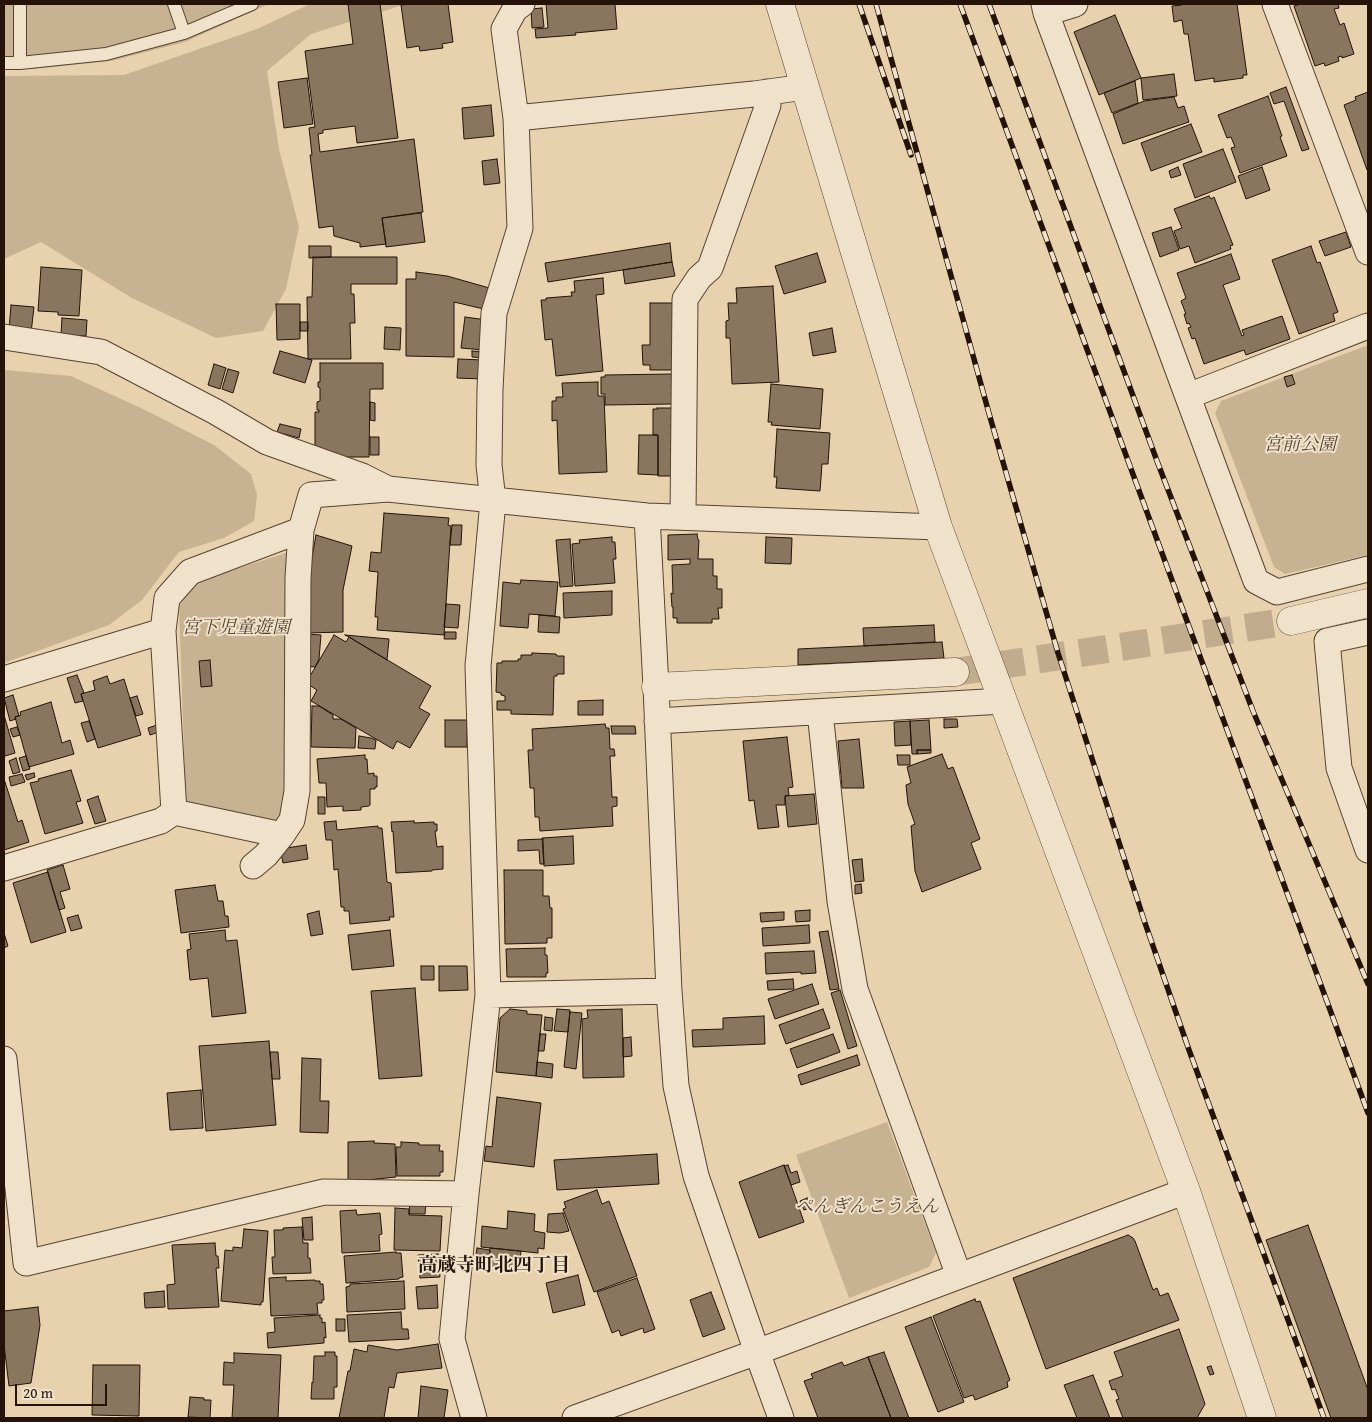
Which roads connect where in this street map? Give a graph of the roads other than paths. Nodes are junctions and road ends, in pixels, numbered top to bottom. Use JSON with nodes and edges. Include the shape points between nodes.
{"nodes":[{"id":1,"x":20,"y":4,"type":"edge"},
{"id":2,"x":174,"y":4,"type":"edge"},
{"id":3,"x":252,"y":4,"type":"edge"},
{"id":4,"x":522,"y":4,"type":"edge"},
{"id":5,"x":780,"y":4,"type":"edge"},
{"id":6,"x":1075,"y":4,"type":"edge"},
{"id":7,"x":1275,"y":4,"type":"edge"},
{"id":8,"x":1045,"y":8,"type":"edge"},
{"id":9,"x":184,"y":34,"type":"junction"},
{"id":10,"x":4,"y":63,"type":"edge"},
{"id":11,"x":20,"y":63,"type":"junction"},
{"id":12,"x":805,"y":87,"type":"junction"},
{"id":13,"x":767,"y":92,"type":"junction"},
{"id":14,"x":516,"y":118,"type":"junction"},
{"id":15,"x":1368,"y":252,"type":"edge"},
{"id":16,"x":1368,"y":326,"type":"edge"},
{"id":17,"x":4,"y":337,"type":"edge"},
{"id":18,"x":1188,"y":396,"type":"junction"},
{"id":19,"x":388,"y":489,"type":"junction"},
{"id":20,"x":493,"y":501,"type":"junction"},
{"id":21,"x":647,"y":516,"type":"junction"},
{"id":22,"x":683,"y":517,"type":"junction"},
{"id":23,"x":938,"y":527,"type":"junction"},
{"id":24,"x":302,"y":530,"type":"junction"},
{"id":25,"x":1368,"y":569,"type":"edge"},
{"id":26,"x":1368,"y":603,"type":"edge"},
{"id":27,"x":1291,"y":621,"type":"tunnel mouth"},
{"id":28,"x":163,"y":631,"type":"junction"},
{"id":29,"x":1368,"y":632,"type":"edge"},
{"id":30,"x":955,"y":672,"type":"tunnel mouth"},
{"id":31,"x":4,"y":679,"type":"edge"},
{"id":32,"x":656,"y":687,"type":"junction"},
{"id":33,"x":1002,"y":701,"type":"junction"},
{"id":34,"x":820,"y":712,"type":"junction"},
{"id":35,"x":658,"y":721,"type":"junction"},
{"id":36,"x":174,"y":812,"type":"junction"},
{"id":37,"x":282,"y":836,"type":"junction"},
{"id":38,"x":1368,"y":850,"type":"edge"},
{"id":39,"x":253,"y":866,"type":"dead end"},
{"id":40,"x":4,"y":868,"type":"edge"},
{"id":41,"x":669,"y":991,"type":"junction"},
{"id":42,"x":488,"y":995,"type":"junction"},
{"id":43,"x":4,"y":1059,"type":"edge"},
{"id":44,"x":1186,"y":1191,"type":"junction"},
{"id":45,"x":466,"y":1194,"type":"junction"},
{"id":46,"x":959,"y":1276,"type":"junction"},
{"id":47,"x":757,"y":1352,"type":"junction"},
{"id":48,"x":474,"y":1418,"type":"edge"},
{"id":49,"x":576,"y":1418,"type":"edge"},
{"id":50,"x":781,"y":1418,"type":"edge"},
{"id":51,"x":1262,"y":1418,"type":"edge"}],
"edges":[{"from":1,"to":11,"type":"lane"},
{"from":2,"to":9,"type":"lane"},
{"from":3,"to":9,"type":"lane"},
{"from":4,"to":14,"type":"street","via":[[515,9],[504,28]]},
{"from":5,"to":12,"type":"street"},
{"from":6,"to":8,"type":"street"},
{"from":7,"to":15,"type":"street"},
{"from":8,"to":18,"type":"street"},
{"from":9,"to":11,"type":"lane","via":[[106,54]]},
{"from":10,"to":11,"type":"lane"},
{"from":12,"to":13,"type":"street"},
{"from":12,"to":23,"type":"street"},
{"from":13,"to":14,"type":"street"},
{"from":13,"to":22,"type":"street","via":[[768,105],[710,268],[685,299]]},
{"from":14,"to":20,"type":"street","via":[[520,228],[494,313],[490,389]]},
{"from":16,"to":18,"type":"street"},
{"from":17,"to":19,"type":"street","via":[[101,352],[267,442],[362,476]]},
{"from":18,"to":25,"type":"street","via":[[1256,581],[1277,592]]},
{"from":19,"to":20,"type":"street"},
{"from":19,"to":24,"type":"street","via":[[310,495]]},
{"from":20,"to":21,"type":"street"},
{"from":20,"to":42,"type":"street","via":[[478,666]]},
{"from":21,"to":22,"type":"street"},
{"from":21,"to":32,"type":"street"},
{"from":22,"to":23,"type":"street"},
{"from":23,"to":33,"type":"street"},
{"from":24,"to":28,"type":"street","via":[[190,572],[167,598]]},
{"from":24,"to":37,"type":"street","via":[[298,578],[297,791],[292,820]]},
{"from":26,"to":27,"type":"street"},
{"from":28,"to":31,"type":"street"},
{"from":28,"to":36,"type":"street"},
{"from":29,"to":38,"type":"street","via":[[1327,641],[1339,768]]},
{"from":30,"to":32,"type":"street"},
{"from":32,"to":35,"type":"street"},
{"from":33,"to":34,"type":"street"},
{"from":33,"to":44,"type":"street"},
{"from":34,"to":35,"type":"street"},
{"from":34,"to":46,"type":"street","via":[[840,900],[855,989]]},
{"from":35,"to":41,"type":"street"},
{"from":36,"to":37,"type":"street"},
{"from":36,"to":40,"type":"street","via":[[161,821]]},
{"from":37,"to":39,"type":"street"},
{"from":41,"to":42,"type":"street"},
{"from":41,"to":47,"type":"street","via":[[676,1086],[696,1176]]},
{"from":42,"to":45,"type":"street"},
{"from":43,"to":45,"type":"street","via":[[26,1263],[324,1192]]},
{"from":44,"to":46,"type":"street"},
{"from":44,"to":51,"type":"street"},
{"from":45,"to":48,"type":"street","via":[[452,1339]]},
{"from":46,"to":47,"type":"street"},
{"from":47,"to":49,"type":"street"},
{"from":47,"to":50,"type":"street"}]}
